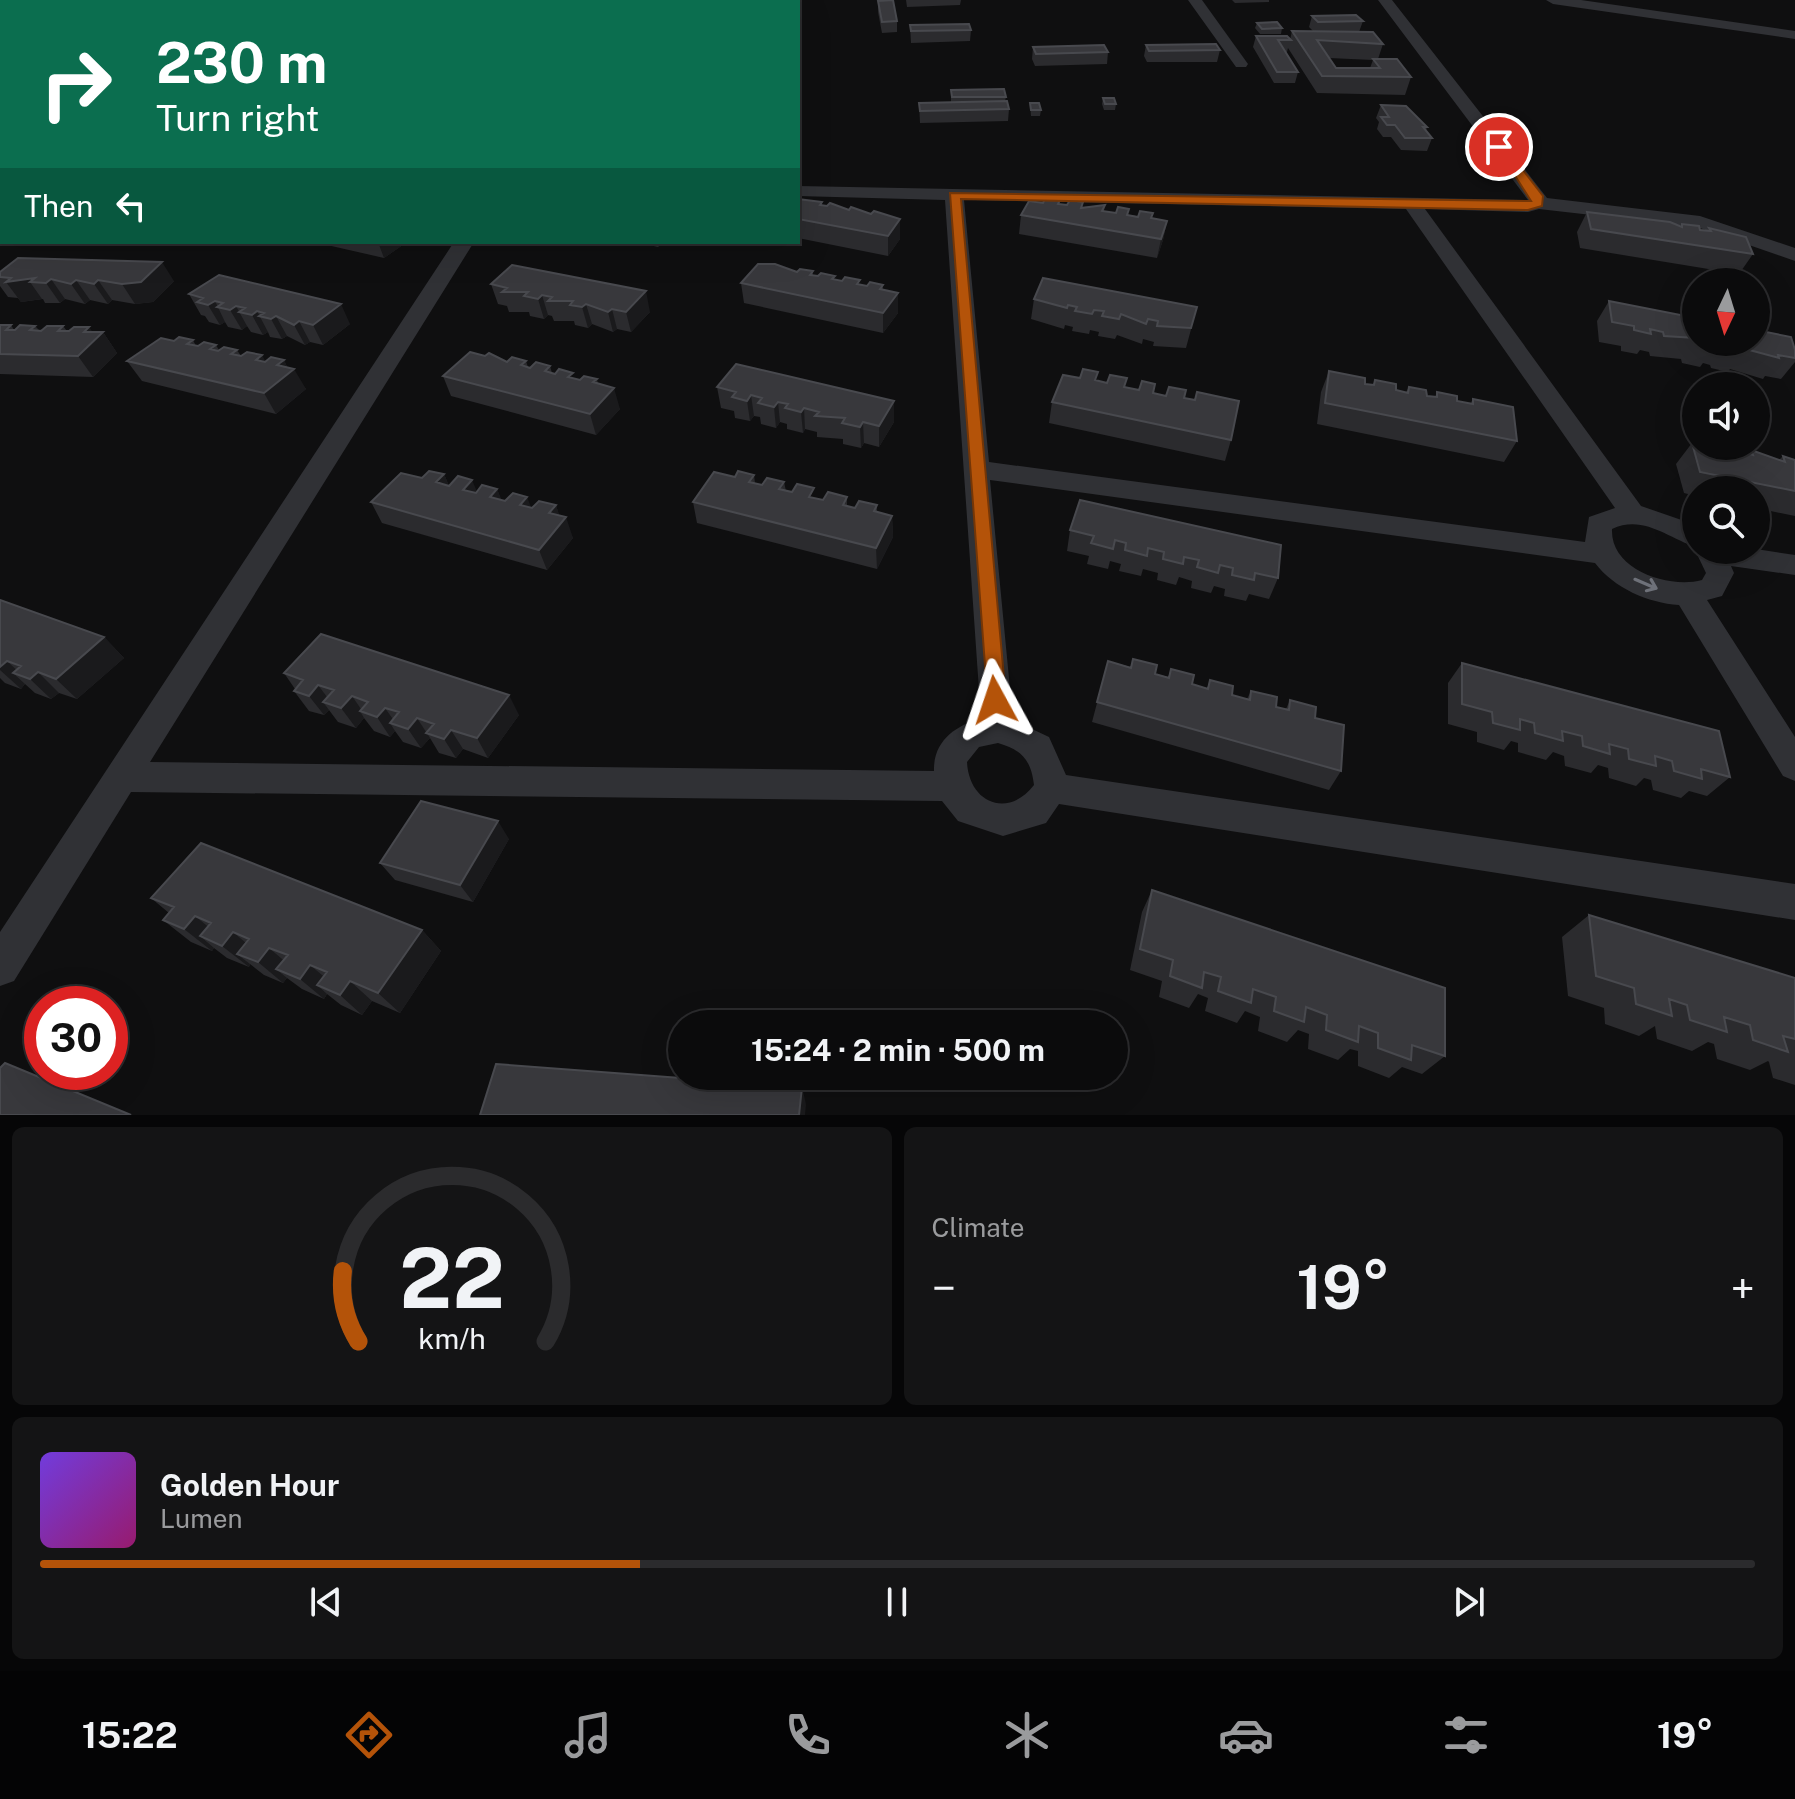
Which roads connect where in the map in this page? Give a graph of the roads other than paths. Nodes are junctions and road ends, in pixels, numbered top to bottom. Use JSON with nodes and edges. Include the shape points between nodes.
{"nodes":[{"id":1,"x":314,"y":0,"type":"edge"},
{"id":2,"x":385,"y":0,"type":"edge"},
{"id":3,"x":1195,"y":0,"type":"edge"},
{"id":4,"x":1385,"y":0,"type":"edge"},
{"id":5,"x":1553,"y":0,"type":"edge"},
{"id":6,"x":1795,"y":35,"type":"edge"},
{"id":7,"x":1241,"y":64,"type":"dead end"},
{"id":8,"x":800,"y":191,"type":"edge"},
{"id":9,"x":954,"y":195,"type":"junction"},
{"id":10,"x":1538,"y":203,"type":"junction"},
{"id":11,"x":1412,"y":204,"type":"junction"},
{"id":12,"x":463,"y":244,"type":"edge"},
{"id":13,"x":1795,"y":255,"type":"edge"},
{"id":14,"x":975,"y":469,"type":"junction"},
{"id":15,"x":1633,"y":514,"type":"junction"},
{"id":16,"x":1682,"y":532,"type":"edge"},
{"id":17,"x":1602,"y":554,"type":"junction"},
{"id":18,"x":1770,"y":560,"type":"edge"},
{"id":19,"x":1715,"y":564,"type":"edge"},
{"id":20,"x":1795,"y":565,"type":"edge"},
{"id":21,"x":1688,"y":595,"type":"junction"},
{"id":22,"x":998,"y":729,"type":"junction"},
{"id":23,"x":1795,"y":766,"type":"edge"},
{"id":24,"x":121,"y":777,"type":"junction"},
{"id":25,"x":951,"y":786,"type":"junction"},
{"id":26,"x":1051,"y":788,"type":"junction"},
{"id":27,"x":1795,"y":902,"type":"edge"},
{"id":28,"x":0,"y":967,"type":"edge"}],
"edges":[{"from":1,"to":2,"type":"street"},
{"from":3,"to":7,"type":"street"},
{"from":4,"to":10,"type":"street"},
{"from":5,"to":6,"type":"street"},
{"from":8,"to":9,"type":"street"},
{"from":9,"to":11,"type":"street"},
{"from":9,"to":14,"type":"street"},
{"from":10,"to":11,"type":"street"},
{"from":10,"to":13,"type":"street","via":[[1700,222]]},
{"from":11,"to":15,"type":"street"},
{"from":12,"to":24,"type":"street"},
{"from":14,"to":17,"type":"street"},
{"from":14,"to":22,"type":"street"},
{"from":15,"to":16,"type":"street"},
{"from":15,"to":17,"type":"street","via":[[1612,516],[1599,524],[1595,538]]},
{"from":17,"to":21,"type":"street","one_way":true,"via":[[1639,583]]},
{"from":18,"to":20,"type":"street"},
{"from":19,"to":21,"type":"street","via":[[1720,573],[1712,588]]},
{"from":21,"to":23,"type":"street"},
{"from":22,"to":25,"type":"street","via":[[969,736],[950,758]]},
{"from":22,"to":26,"type":"street","via":[[1028,737],[1049,760]]},
{"from":24,"to":25,"type":"street"},
{"from":24,"to":28,"type":"street"},
{"from":25,"to":26,"type":"street","via":[[970,810],[1003,820],[1034,812]]},
{"from":26,"to":27,"type":"street"}]}
